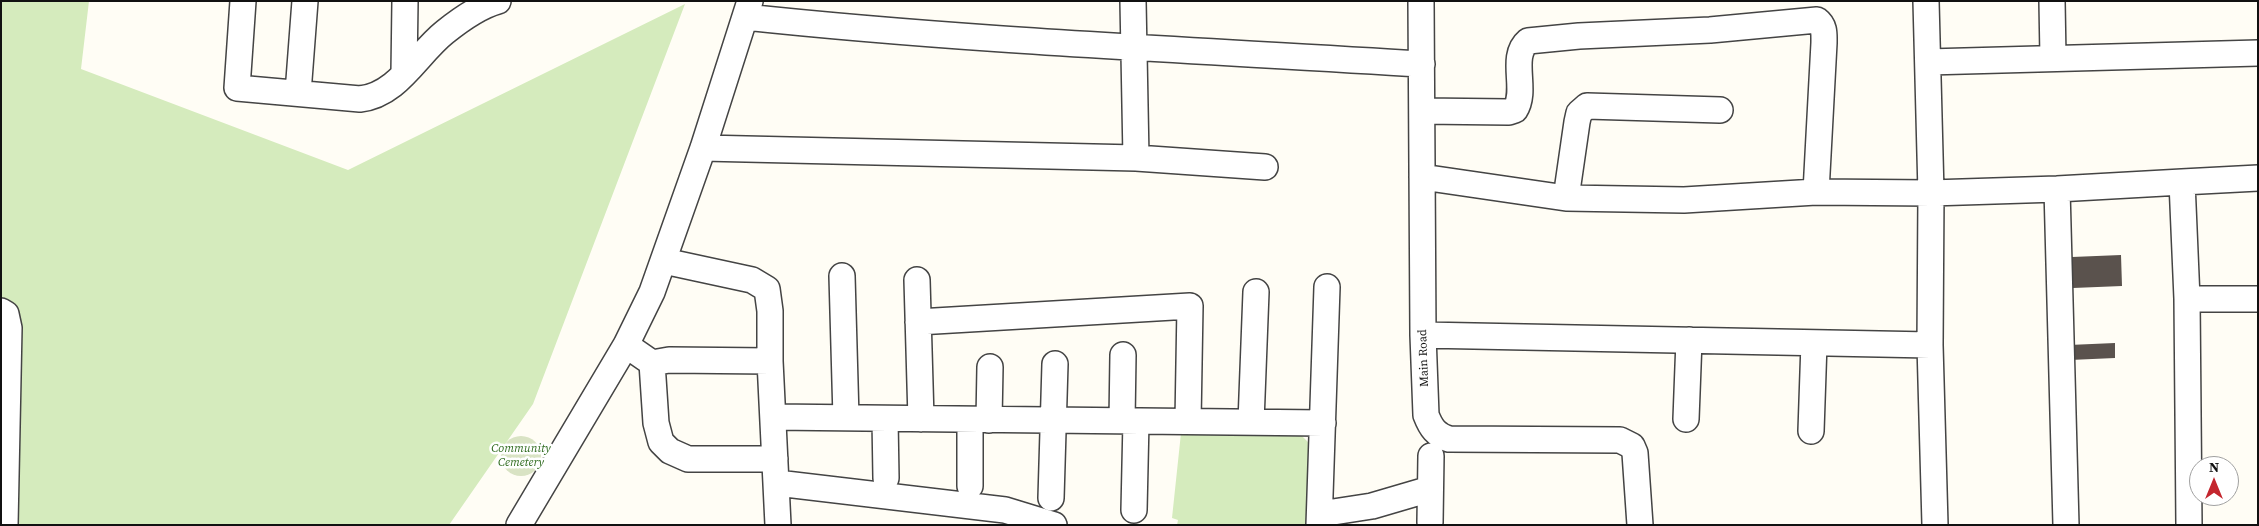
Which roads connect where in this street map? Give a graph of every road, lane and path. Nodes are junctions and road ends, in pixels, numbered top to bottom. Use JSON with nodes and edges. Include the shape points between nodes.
{"nodes":[{"id":1,"x":243,"y":1,"type":"edge"},
{"id":2,"x":305,"y":1,"type":"edge"},
{"id":3,"x":405,"y":1,"type":"edge"},
{"id":4,"x":1133,"y":1,"type":"edge"},
{"id":5,"x":1421,"y":1,"type":"edge"},
{"id":6,"x":1926,"y":1,"type":"edge"},
{"id":7,"x":2052,"y":1,"type":"edge"},
{"id":8,"x":492,"y":2,"type":"edge"},
{"id":9,"x":747,"y":9,"type":"edge"},
{"id":10,"x":1132,"y":46,"type":"junction"},
{"id":11,"x":2258,"y":53,"type":"edge"},
{"id":12,"x":2053,"y":58,"type":"junction"},
{"id":13,"x":1928,"y":62,"type":"junction"},
{"id":14,"x":1422,"y":64,"type":"junction"},
{"id":15,"x":404,"y":73,"type":"junction"},
{"id":16,"x":298,"y":93,"type":"junction"},
{"id":17,"x":1720,"y":110,"type":"dead end"},
{"id":18,"x":1422,"y":111,"type":"junction"},
{"id":19,"x":703,"y":148,"type":"junction"},
{"id":20,"x":1136,"y":158,"type":"junction"},
{"id":21,"x":1265,"y":166,"type":"dead end"},
{"id":22,"x":1422,"y":177,"type":"junction"},
{"id":23,"x":2258,"y":178,"type":"edge"},
{"id":24,"x":2182,"y":182,"type":"junction"},
{"id":25,"x":2057,"y":190,"type":"junction"},
{"id":26,"x":1816,"y":192,"type":"junction"},
{"id":27,"x":1931,"y":193,"type":"junction"},
{"id":28,"x":1566,"y":198,"type":"junction"},
{"id":29,"x":664,"y":261,"type":"junction"},
{"id":30,"x":842,"y":276,"type":"dead end"},
{"id":31,"x":918,"y":280,"type":"dead end"},
{"id":32,"x":1327,"y":287,"type":"dead end"},
{"id":33,"x":1256,"y":292,"type":"dead end"},
{"id":34,"x":2187,"y":299,"type":"junction"},
{"id":35,"x":2258,"y":299,"type":"edge"},
{"id":36,"x":1,"y":312,"type":"edge"},
{"id":37,"x":918,"y":322,"type":"junction"},
{"id":38,"x":1423,"y":335,"type":"junction"},
{"id":39,"x":1689,"y":340,"type":"junction"},
{"id":40,"x":1814,"y":342,"type":"junction"},
{"id":41,"x":626,"y":345,"type":"junction"},
{"id":42,"x":1930,"y":345,"type":"junction"},
{"id":43,"x":1123,"y":355,"type":"dead end"},
{"id":44,"x":770,"y":361,"type":"junction"},
{"id":45,"x":652,"y":363,"type":"junction"},
{"id":46,"x":1055,"y":364,"type":"dead end"},
{"id":47,"x":990,"y":367,"type":"dead end"},
{"id":48,"x":773,"y":417,"type":"junction"},
{"id":49,"x":846,"y":418,"type":"junction"},
{"id":50,"x":885,"y":419,"type":"junction"},
{"id":51,"x":921,"y":419,"type":"junction"},
{"id":52,"x":1686,"y":419,"type":"dead end"},
{"id":53,"x":980,"y":420,"type":"junction"},
{"id":54,"x":1053,"y":420,"type":"junction"},
{"id":55,"x":1129,"y":421,"type":"junction"},
{"id":56,"x":1188,"y":421,"type":"junction"},
{"id":57,"x":1251,"y":422,"type":"junction"},
{"id":58,"x":1323,"y":423,"type":"junction"},
{"id":59,"x":1811,"y":431,"type":"dead end"},
{"id":60,"x":1431,"y":456,"type":"dead end"},
{"id":61,"x":776,"y":471,"type":"junction"},
{"id":62,"x":886,"y":478,"type":"dead end"},
{"id":63,"x":970,"y":486,"type":"dead end"},
{"id":64,"x":1430,"y":489,"type":"junction"},
{"id":65,"x":1051,"y":498,"type":"dead end"},
{"id":66,"x":1134,"y":510,"type":"dead end"},
{"id":67,"x":1320,"y":519,"type":"edge"},
{"id":68,"x":1430,"y":522,"type":"dead end"},
{"id":69,"x":5,"y":525,"type":"edge"},
{"id":70,"x":519,"y":525,"type":"edge"},
{"id":71,"x":778,"y":525,"type":"edge"},
{"id":72,"x":1054,"y":525,"type":"edge"},
{"id":73,"x":1640,"y":525,"type":"edge"},
{"id":74,"x":1935,"y":525,"type":"edge"},
{"id":75,"x":2066,"y":525,"type":"edge"},
{"id":76,"x":2189,"y":525,"type":"edge"}],
"edges":[{"from":1,"to":16,"type":"street","via":[[237,88]]},
{"from":2,"to":16,"type":"street"},
{"from":3,"to":15,"type":"street"},
{"from":4,"to":10,"type":"street"},
{"from":5,"to":14,"type":"street","name":"Main Road"},
{"from":6,"to":13,"type":"street"},
{"from":7,"to":12,"type":"street"},
{"from":8,"to":15,"type":"street","via":[[445,32]]},
{"from":9,"to":10,"type":"street","via":[[905,33]]},
{"from":9,"to":19,"type":"street"},
{"from":10,"to":14,"type":"street"},
{"from":10,"to":20,"type":"street"},
{"from":11,"to":12,"type":"street"},
{"from":12,"to":13,"type":"street"},
{"from":13,"to":27,"type":"street"},
{"from":14,"to":18,"type":"street","name":"Main Road"},
{"from":15,"to":16,"type":"street","via":[[387,90],[373,98]]},
{"from":17,"to":28,"type":"street","via":[[1587,106],[1579,113]]},
{"from":18,"to":22,"type":"street","name":"Main Road"},
{"from":18,"to":26,"type":"street","via":[[1515,110],[1520,99],[1520,53],[1528,41],[1817,20],[1824,29],[1824,43]]},
{"from":19,"to":20,"type":"street"},
{"from":19,"to":29,"type":"street"},
{"from":20,"to":21,"type":"street"},
{"from":22,"to":28,"type":"street"},
{"from":22,"to":38,"type":"street","name":"Main Road"},
{"from":23,"to":24,"type":"street"},
{"from":24,"to":25,"type":"street"},
{"from":24,"to":34,"type":"street"},
{"from":25,"to":27,"type":"street"},
{"from":25,"to":75,"type":"street"},
{"from":26,"to":27,"type":"street"},
{"from":26,"to":28,"type":"street","via":[[1684,200]]},
{"from":27,"to":42,"type":"street"},
{"from":29,"to":41,"type":"street"},
{"from":29,"to":44,"type":"street","via":[[752,280],[767,289]]},
{"from":30,"to":49,"type":"street"},
{"from":31,"to":37,"type":"street"},
{"from":32,"to":58,"type":"street"},
{"from":33,"to":57,"type":"street"},
{"from":34,"to":35,"type":"street"},
{"from":34,"to":76,"type":"street"},
{"from":36,"to":69,"type":"street","via":[[6,314],[9,328]]},
{"from":37,"to":51,"type":"street"},
{"from":37,"to":56,"type":"street","via":[[1190,306]]},
{"from":38,"to":39,"type":"street"},
{"from":38,"to":73,"type":"street","name":"Main Road","via":[[1426,415],[1435,432],[1449,438],[1620,440],[1632,446],[1635,453]]},
{"from":39,"to":40,"type":"street"},
{"from":39,"to":52,"type":"street"},
{"from":40,"to":42,"type":"street"},
{"from":40,"to":59,"type":"street"},
{"from":41,"to":45,"type":"street"},
{"from":41,"to":70,"type":"street"},
{"from":42,"to":74,"type":"street"},
{"from":43,"to":55,"type":"street"},
{"from":44,"to":45,"type":"street","via":[[668,360]]},
{"from":44,"to":48,"type":"street"},
{"from":45,"to":61,"type":"street","via":[[656,423],[661,442],[670,451],[688,459]]},
{"from":46,"to":54,"type":"street"},
{"from":47,"to":53,"type":"street"},
{"from":48,"to":49,"type":"street"},
{"from":48,"to":61,"type":"street"},
{"from":49,"to":50,"type":"street"},
{"from":50,"to":51,"type":"street"},
{"from":50,"to":62,"type":"street"},
{"from":51,"to":53,"type":"street"},
{"from":53,"to":54,"type":"street"},
{"from":53,"to":63,"type":"street"},
{"from":54,"to":55,"type":"street"},
{"from":54,"to":65,"type":"street"},
{"from":55,"to":56,"type":"street"},
{"from":55,"to":66,"type":"street"},
{"from":56,"to":57,"type":"street"},
{"from":57,"to":58,"type":"street"},
{"from":58,"to":67,"type":"street"},
{"from":60,"to":64,"type":"street"},
{"from":61,"to":71,"type":"street"},
{"from":61,"to":72,"type":"street","via":[[1005,510]]},
{"from":64,"to":67,"type":"street"},
{"from":64,"to":68,"type":"street"}]}
